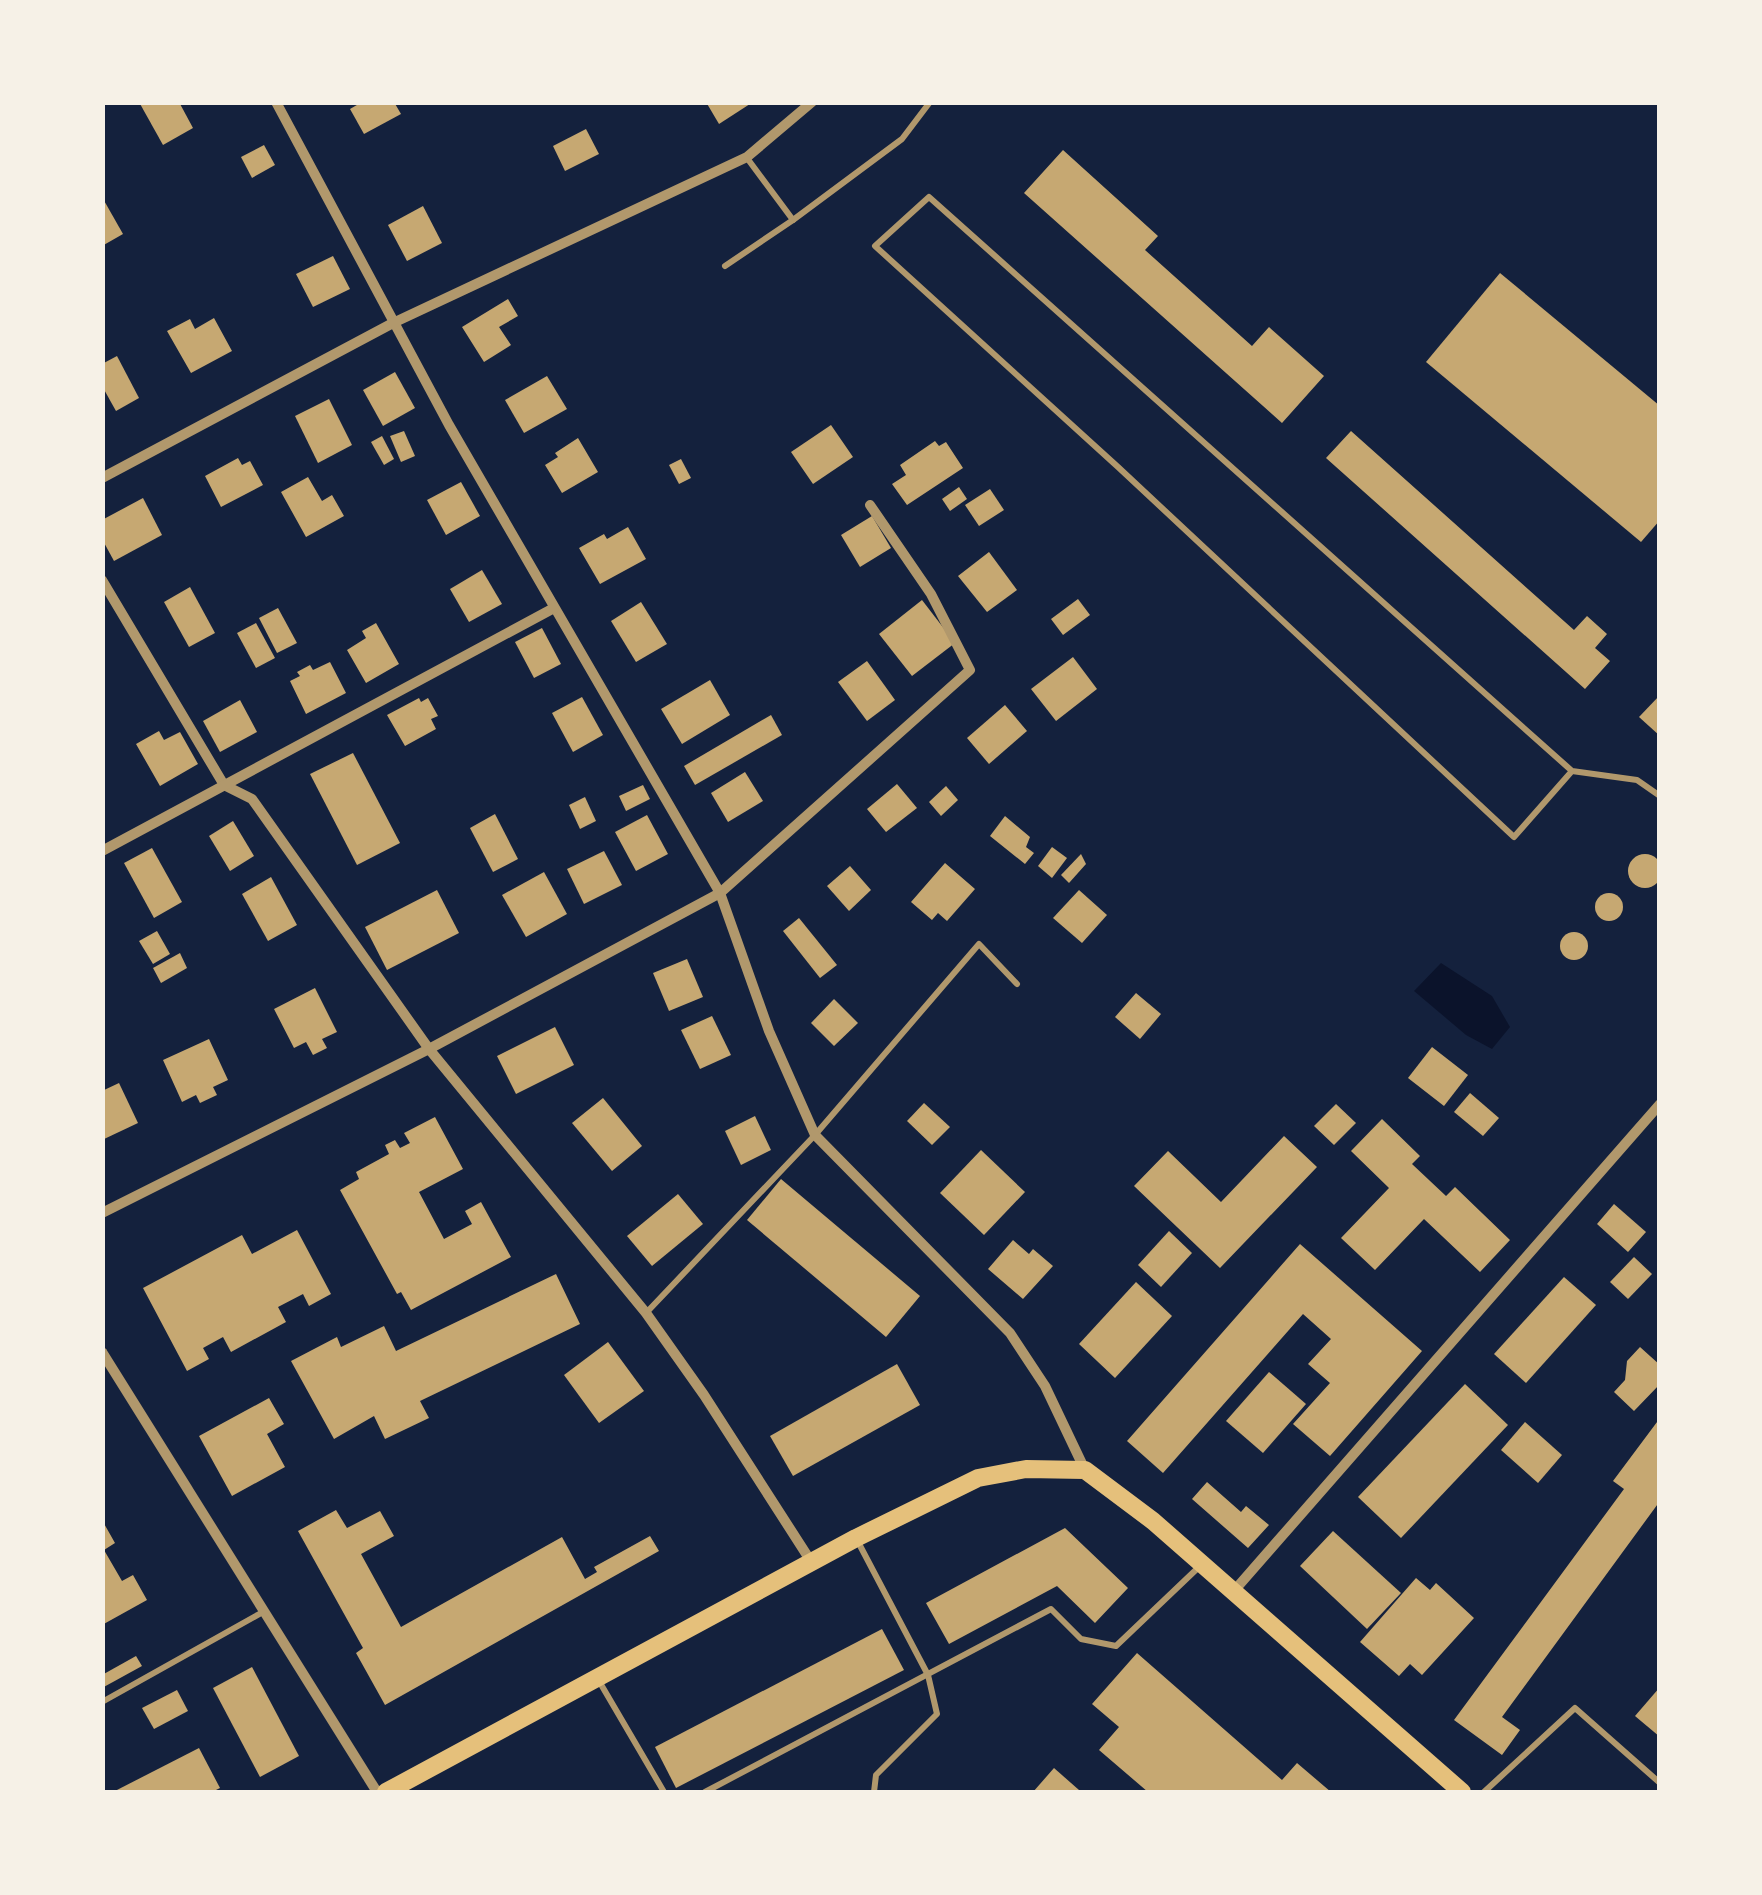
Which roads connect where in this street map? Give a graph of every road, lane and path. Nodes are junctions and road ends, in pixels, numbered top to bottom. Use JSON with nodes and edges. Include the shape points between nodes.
{"nodes":[{"id":1,"x":276,"y":102,"type":"edge"},
{"id":2,"x":812,"y":102,"type":"edge"},
{"id":3,"x":925,"y":104,"type":"edge"},
{"id":4,"x":746,"y":157,"type":"junction"},
{"id":5,"x":793,"y":220,"type":"junction"},
{"id":6,"x":725,"y":266,"type":"dead end"},
{"id":7,"x":393,"y":323,"type":"junction"},
{"id":8,"x":102,"y":478,"type":"edge"},
{"id":9,"x":870,"y":504,"type":"dead end"},
{"id":10,"x":102,"y":580,"type":"edge"},
{"id":11,"x":554,"y":608,"type":"junction"},
{"id":12,"x":1572,"y":771,"type":"junction"},
{"id":13,"x":224,"y":785,"type":"junction"},
{"id":14,"x":1660,"y":796,"type":"edge"},
{"id":15,"x":102,"y":852,"type":"edge"},
{"id":16,"x":720,"y":893,"type":"junction"},
{"id":17,"x":1017,"y":984,"type":"dead end"},
{"id":18,"x":430,"y":1049,"type":"junction"},
{"id":19,"x":1660,"y":1104,"type":"edge"},
{"id":20,"x":814,"y":1135,"type":"junction"},
{"id":21,"x":102,"y":1213,"type":"edge"},
{"id":22,"x":646,"y":1313,"type":"junction"},
{"id":23,"x":102,"y":1352,"type":"edge"},
{"id":24,"x":1085,"y":1470,"type":"junction"},
{"id":25,"x":856,"y":1538,"type":"junction"},
{"id":26,"x":812,"y":1562,"type":"junction"},
{"id":27,"x":1202,"y":1564,"type":"junction"},
{"id":28,"x":1234,"y":1592,"type":"junction"},
{"id":29,"x":264,"y":1611,"type":"junction"},
{"id":30,"x":928,"y":1674,"type":"junction"},
{"id":31,"x":597,"y":1678,"type":"junction"},
{"id":32,"x":102,"y":1702,"type":"edge"},
{"id":33,"x":1660,"y":1783,"type":"edge"},
{"id":34,"x":377,"y":1792,"type":"edge"},
{"id":35,"x":386,"y":1792,"type":"edge"},
{"id":36,"x":664,"y":1792,"type":"edge"},
{"id":37,"x":705,"y":1792,"type":"edge"},
{"id":38,"x":874,"y":1792,"type":"edge"},
{"id":39,"x":1462,"y":1792,"type":"edge"},
{"id":40,"x":1484,"y":1792,"type":"edge"}],
"edges":[{"from":1,"to":7,"type":"street"},
{"from":2,"to":4,"type":"street"},
{"from":3,"to":5,"type":"lane","via":[[902,140]]},
{"from":4,"to":5,"type":"lane"},
{"from":4,"to":7,"type":"street"},
{"from":5,"to":6,"type":"lane"},
{"from":7,"to":8,"type":"street"},
{"from":7,"to":11,"type":"street"},
{"from":9,"to":16,"type":"street","via":[[931,594],[970,670]]},
{"from":10,"to":13,"type":"street"},
{"from":11,"to":13,"type":"street"},
{"from":11,"to":16,"type":"street"},
{"from":12,"to":12,"type":"lane","via":[[929,197],[875,246],[1514,837]]},
{"from":12,"to":14,"type":"lane","via":[[1637,780]]},
{"from":13,"to":15,"type":"street"},
{"from":13,"to":18,"type":"street","via":[[252,799]]},
{"from":16,"to":18,"type":"street"},
{"from":16,"to":20,"type":"street"},
{"from":17,"to":20,"type":"lane","via":[[979,944]]},
{"from":18,"to":21,"type":"street"},
{"from":18,"to":22,"type":"street"},
{"from":19,"to":28,"type":"street"},
{"from":20,"to":22,"type":"lane"},
{"from":20,"to":24,"type":"street","via":[[1010,1333],[1045,1386]]},
{"from":22,"to":26,"type":"street"},
{"from":23,"to":29,"type":"street"},
{"from":24,"to":25,"type":"main road","via":[[1026,1468],[978,1478]]},
{"from":24,"to":27,"type":"main road"},
{"from":25,"to":26,"type":"main road"},
{"from":25,"to":30,"type":"lane"},
{"from":26,"to":31,"type":"main road"},
{"from":27,"to":28,"type":"main road"},
{"from":27,"to":30,"type":"lane","via":[[1116,1646],[1081,1639],[1050,1609]]},
{"from":28,"to":39,"type":"main road"},
{"from":29,"to":32,"type":"lane"},
{"from":29,"to":34,"type":"street"},
{"from":30,"to":37,"type":"lane"},
{"from":30,"to":38,"type":"lane","via":[[937,1714],[876,1774]]},
{"from":31,"to":35,"type":"main road"},
{"from":31,"to":36,"type":"lane"},
{"from":33,"to":40,"type":"lane","via":[[1575,1708]]}]}
